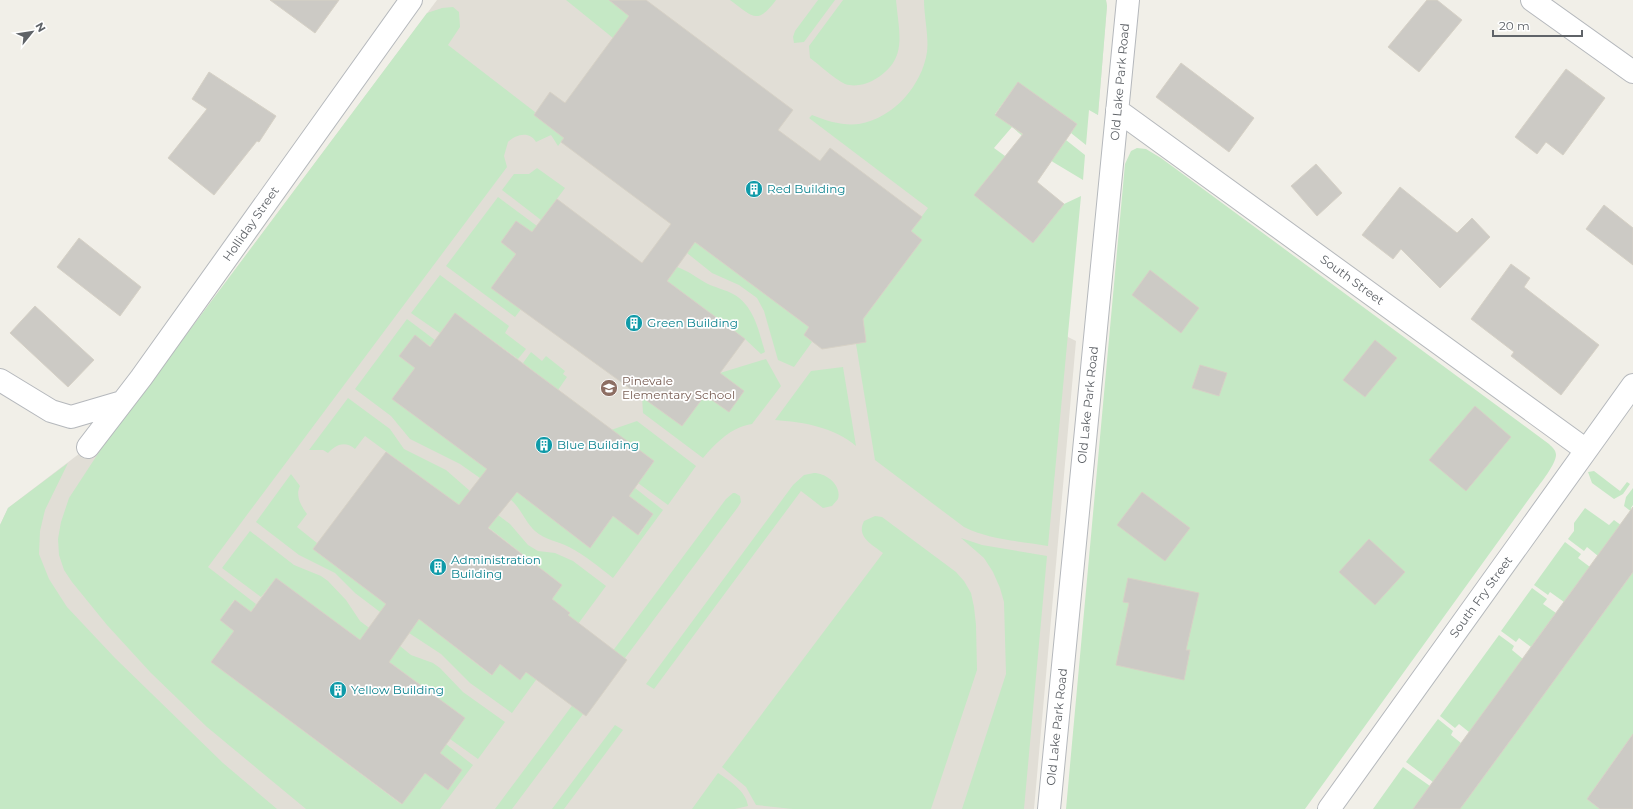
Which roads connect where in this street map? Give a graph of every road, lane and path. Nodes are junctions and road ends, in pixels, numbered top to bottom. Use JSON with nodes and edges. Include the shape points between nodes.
{"nodes":[{"id":1,"x":411,"y":0,"type":"edge"},
{"id":2,"x":1128,"y":0,"type":"edge"},
{"id":3,"x":1532,"y":0,"type":"edge"},
{"id":4,"x":1633,"y":72,"type":"edge"},
{"id":5,"x":1117,"y":110,"type":"junction"},
{"id":6,"x":0,"y":380,"type":"edge"},
{"id":7,"x":1633,"y":385,"type":"edge"},
{"id":8,"x":122,"y":402,"type":"junction"},
{"id":9,"x":88,"y":447,"type":"dead end"},
{"id":10,"x":1586,"y":450,"type":"junction"},
{"id":11,"x":1049,"y":809,"type":"edge"},
{"id":12,"x":1328,"y":809,"type":"edge"}],
"edges":[{"from":1,"to":8,"type":"street","name":"Holliday Street"},
{"from":2,"to":5,"type":"street","name":"Old Lake Park Road"},
{"from":3,"to":4,"type":"street"},
{"from":5,"to":10,"type":"street","name":"South Street"},
{"from":5,"to":11,"type":"street","name":"Old Lake Park Road"},
{"from":6,"to":8,"type":"street","via":[[51,411],[71,416]]},
{"from":7,"to":10,"type":"street","name":"South Fry Street"},
{"from":8,"to":9,"type":"street","name":"Holliday Street"},
{"from":10,"to":12,"type":"street","name":"South Fry Street"}]}
